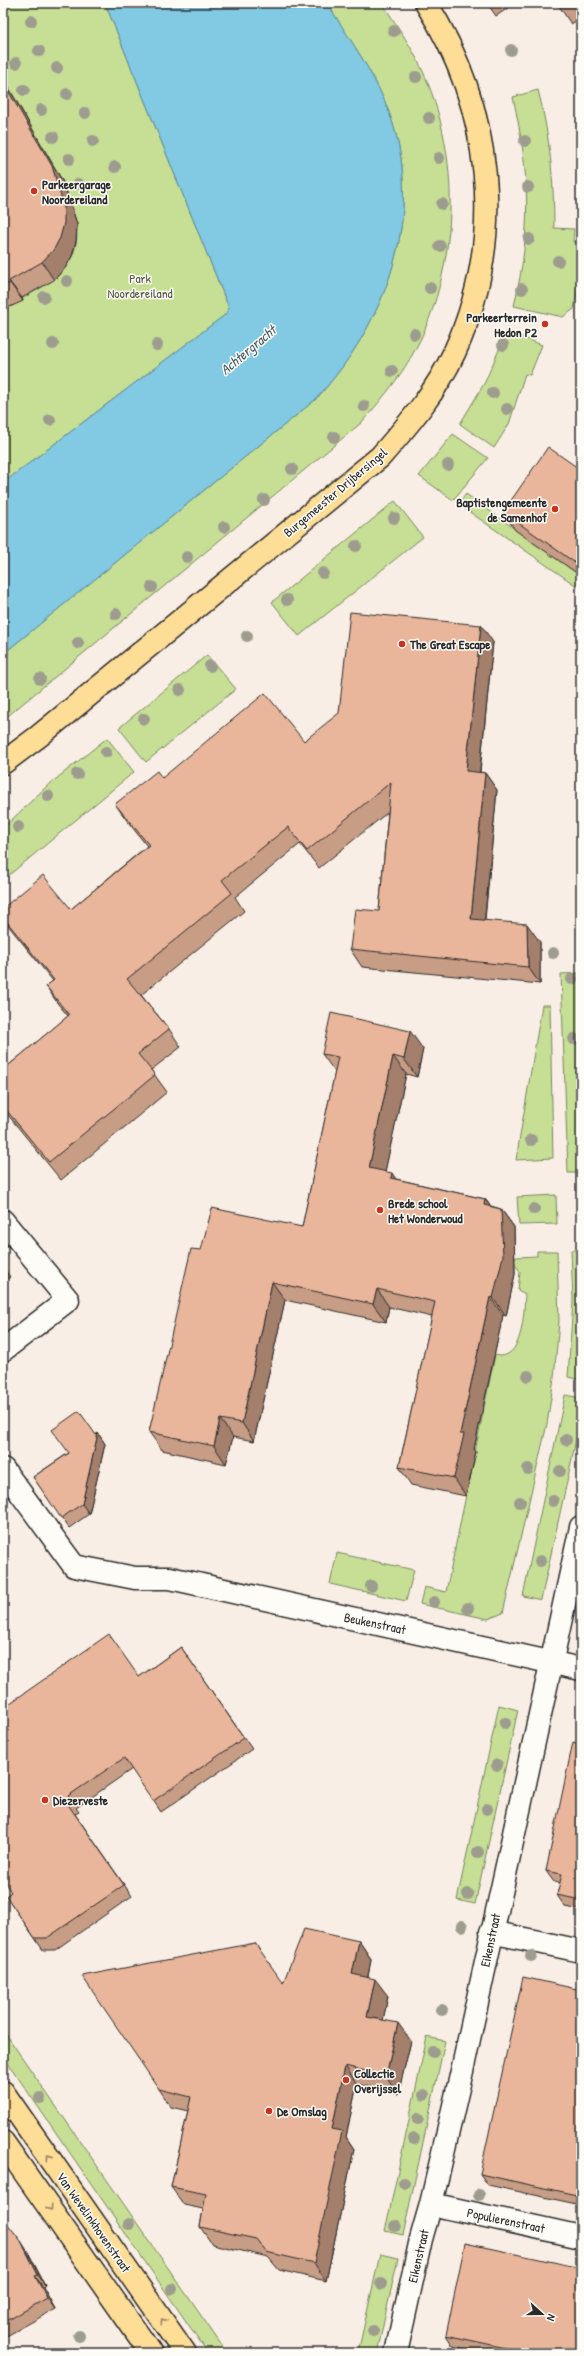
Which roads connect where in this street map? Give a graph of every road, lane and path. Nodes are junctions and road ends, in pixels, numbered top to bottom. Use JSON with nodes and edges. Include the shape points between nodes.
{"nodes":[{"id":1,"x":426,"y":3,"type":"edge"},
{"id":2,"x":39,"y":736,"type":"junction"},
{"id":3,"x":3,"y":762,"type":"edge"},
{"id":4,"x":3,"y":772,"type":"edge"},
{"id":5,"x":3,"y":1221,"type":"edge"},
{"id":6,"x":3,"y":1350,"type":"edge"},
{"id":7,"x":3,"y":1469,"type":"edge"},
{"id":8,"x":581,"y":1527,"type":"edge"},
{"id":9,"x":552,"y":1662,"type":"junction"},
{"id":10,"x":581,"y":1668,"type":"edge"},
{"id":11,"x":491,"y":1932,"type":"junction"},
{"id":12,"x":581,"y":1951,"type":"edge"},
{"id":13,"x":3,"y":2092,"type":"edge"},
{"id":14,"x":3,"y":2142,"type":"edge"},
{"id":15,"x":432,"y":2204,"type":"junction"},
{"id":16,"x":581,"y":2237,"type":"edge"},
{"id":17,"x":151,"y":2353,"type":"edge"},
{"id":18,"x":185,"y":2353,"type":"edge"},
{"id":19,"x":396,"y":2353,"type":"edge"}],
"edges":[{"from":1,"to":2,"type":"main road","name":"Burgemeester Drijbersingel","via":[[452,49],[470,93],[481,137],[486,182],[484,240],[476,288],[464,328],[445,371],[415,417],[380,457]]},
{"from":2,"to":3,"type":"main road","name":"Burgemeester Drijbersingel"},
{"from":2,"to":4,"type":"main road","name":"Burgemeester Drijbersingel"},
{"from":5,"to":6,"type":"street","via":[[68,1300]]},
{"from":7,"to":9,"type":"street","name":"Beukenstraat","via":[[74,1566],[135,1578],[170,1578]]},
{"from":8,"to":9,"type":"street","name":"Eikenstraat"},
{"from":9,"to":10,"type":"street","name":"Beukenstraat"},
{"from":9,"to":11,"type":"street","name":"Eikenstraat"},
{"from":11,"to":12,"type":"street"},
{"from":11,"to":15,"type":"street","name":"Eikenstraat"},
{"from":18,"to":13,"type":"main road","name":"Van Wevelinkhovenstraat","one_way":true},
{"from":14,"to":17,"type":"main road","one_way":true},
{"from":15,"to":16,"type":"street","name":"Populierenstraat"},
{"from":15,"to":19,"type":"street","name":"Eikenstraat","via":[[420,2239]]}]}
